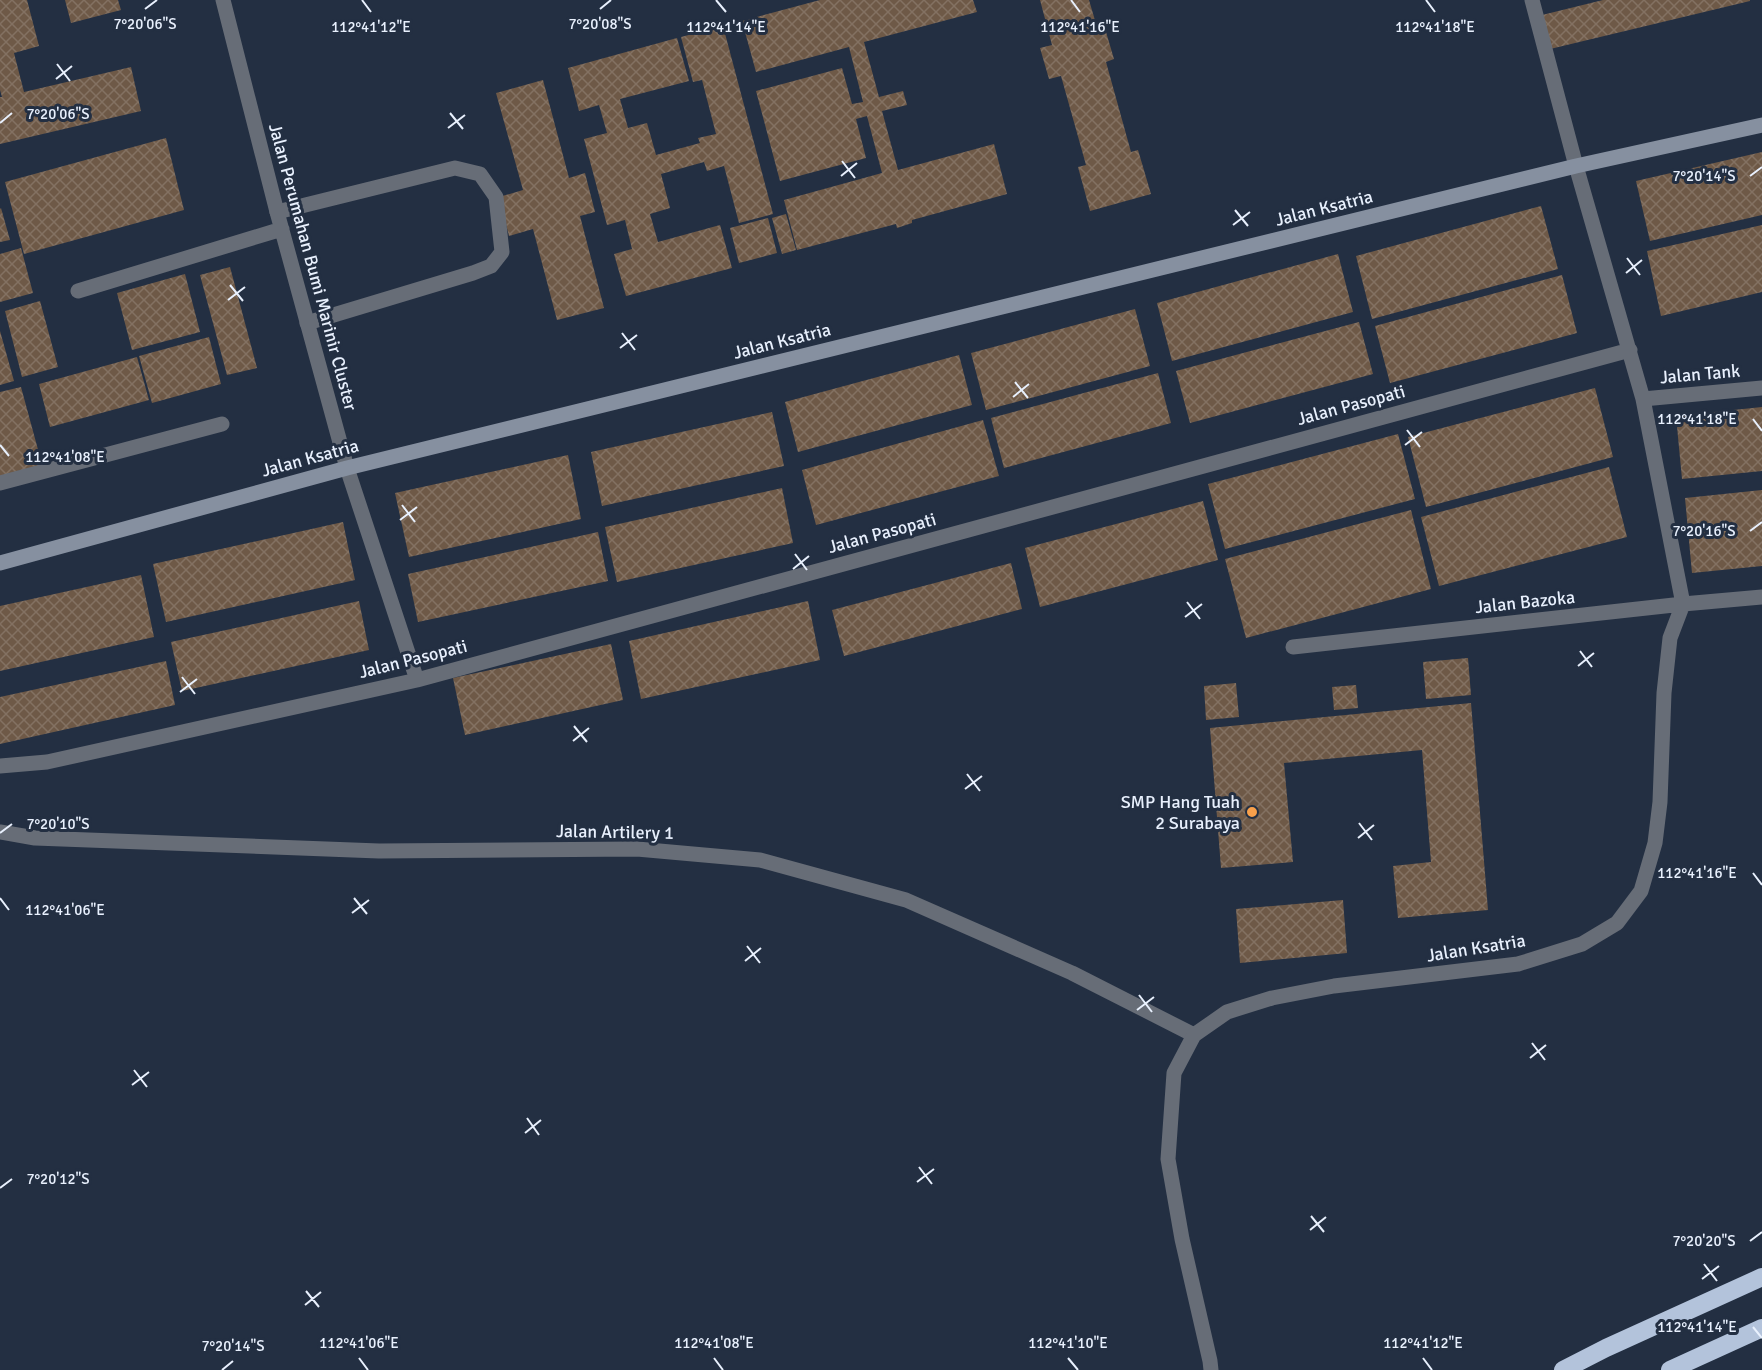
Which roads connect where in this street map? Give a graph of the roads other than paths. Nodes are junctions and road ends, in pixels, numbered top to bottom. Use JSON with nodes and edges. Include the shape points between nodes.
{"nodes":[{"id":1,"x":223,"y":0,"type":"edge"},
{"id":2,"x":1532,"y":0,"type":"edge"},
{"id":3,"x":1762,"y":125,"type":"edge"},
{"id":4,"x":1576,"y":166,"type":"junction"},
{"id":5,"x":277,"y":212,"type":"junction"},
{"id":6,"x":282,"y":229,"type":"junction"},
{"id":7,"x":78,"y":291,"type":"dead end"},
{"id":8,"x":307,"y":323,"type":"junction"},
{"id":9,"x":1630,"y":350,"type":"junction"},
{"id":10,"x":1762,"y":388,"type":"edge"},
{"id":11,"x":1643,"y":399,"type":"junction"},
{"id":12,"x":222,"y":424,"type":"dead end"},
{"id":13,"x":347,"y":468,"type":"junction"},
{"id":14,"x":0,"y":483,"type":"edge"},
{"id":15,"x":0,"y":563,"type":"edge"},
{"id":16,"x":1762,"y":597,"type":"edge"},
{"id":17,"x":1683,"y":604,"type":"junction"},
{"id":18,"x":1293,"y":647,"type":"dead end"},
{"id":19,"x":417,"y":680,"type":"junction"},
{"id":20,"x":0,"y":766,"type":"edge"},
{"id":21,"x":0,"y":832,"type":"edge"},
{"id":22,"x":1194,"y":1035,"type":"junction"},
{"id":23,"x":1762,"y":1277,"type":"edge"},
{"id":24,"x":1762,"y":1328,"type":"edge"},
{"id":25,"x":1211,"y":1370,"type":"edge"},
{"id":26,"x":1563,"y":1370,"type":"edge"},
{"id":27,"x":1670,"y":1370,"type":"edge"}],
"edges":[{"from":1,"to":5,"type":"street","name":"Jalan Perumahan Bumi Marinir Cluster"},
{"from":2,"to":4,"type":"street"},
{"from":3,"to":4,"type":"street","name":"Jalan Ksatria"},
{"from":4,"to":9,"type":"street"},
{"from":4,"to":13,"type":"street","name":"Jalan Ksatria"},
{"from":5,"to":6,"type":"street","name":"Jalan Perumahan Bumi Marinir Cluster"},
{"from":5,"to":8,"type":"street","via":[[455,168],[480,174],[496,197],[502,252],[491,266]]},
{"from":6,"to":7,"type":"street"},
{"from":6,"to":8,"type":"street","name":"Jalan Perumahan Bumi Marinir Cluster"},
{"from":8,"to":13,"type":"street","name":"Jalan Perumahan Bumi Marinir Cluster"},
{"from":9,"to":11,"type":"street"},
{"from":9,"to":19,"type":"street","name":"Jalan Pasopati"},
{"from":10,"to":11,"type":"street","name":"Jalan Tank"},
{"from":11,"to":17,"type":"street"},
{"from":12,"to":14,"type":"street"},
{"from":13,"to":15,"type":"street","name":"Jalan Ksatria"},
{"from":13,"to":19,"type":"street","name":"Jalan Perumahan Bumi Marinir Cluster"},
{"from":16,"to":17,"type":"street","name":"Jalan Bazoka"},
{"from":17,"to":18,"type":"street","name":"Jalan Bazoka"},
{"from":17,"to":22,"type":"street","name":"Jalan Ksatria","via":[[1670,638],[1655,843],[1641,891],[1617,923],[1582,944],[1518,964],[1334,986],[1272,998],[1227,1012]]},
{"from":19,"to":20,"type":"street","name":"Jalan Pasopati","via":[[47,762]]},
{"from":21,"to":22,"type":"street","name":"Jalan Artilery 1","via":[[36,838],[379,851],[637,849],[760,860],[906,900],[1072,973]]},
{"from":22,"to":25,"type":"street","name":"Jalan Ksatria","via":[[1173,1073],[1168,1160]]},
{"from":23,"to":26,"type":"highway"},
{"from":24,"to":27,"type":"highway"}]}
